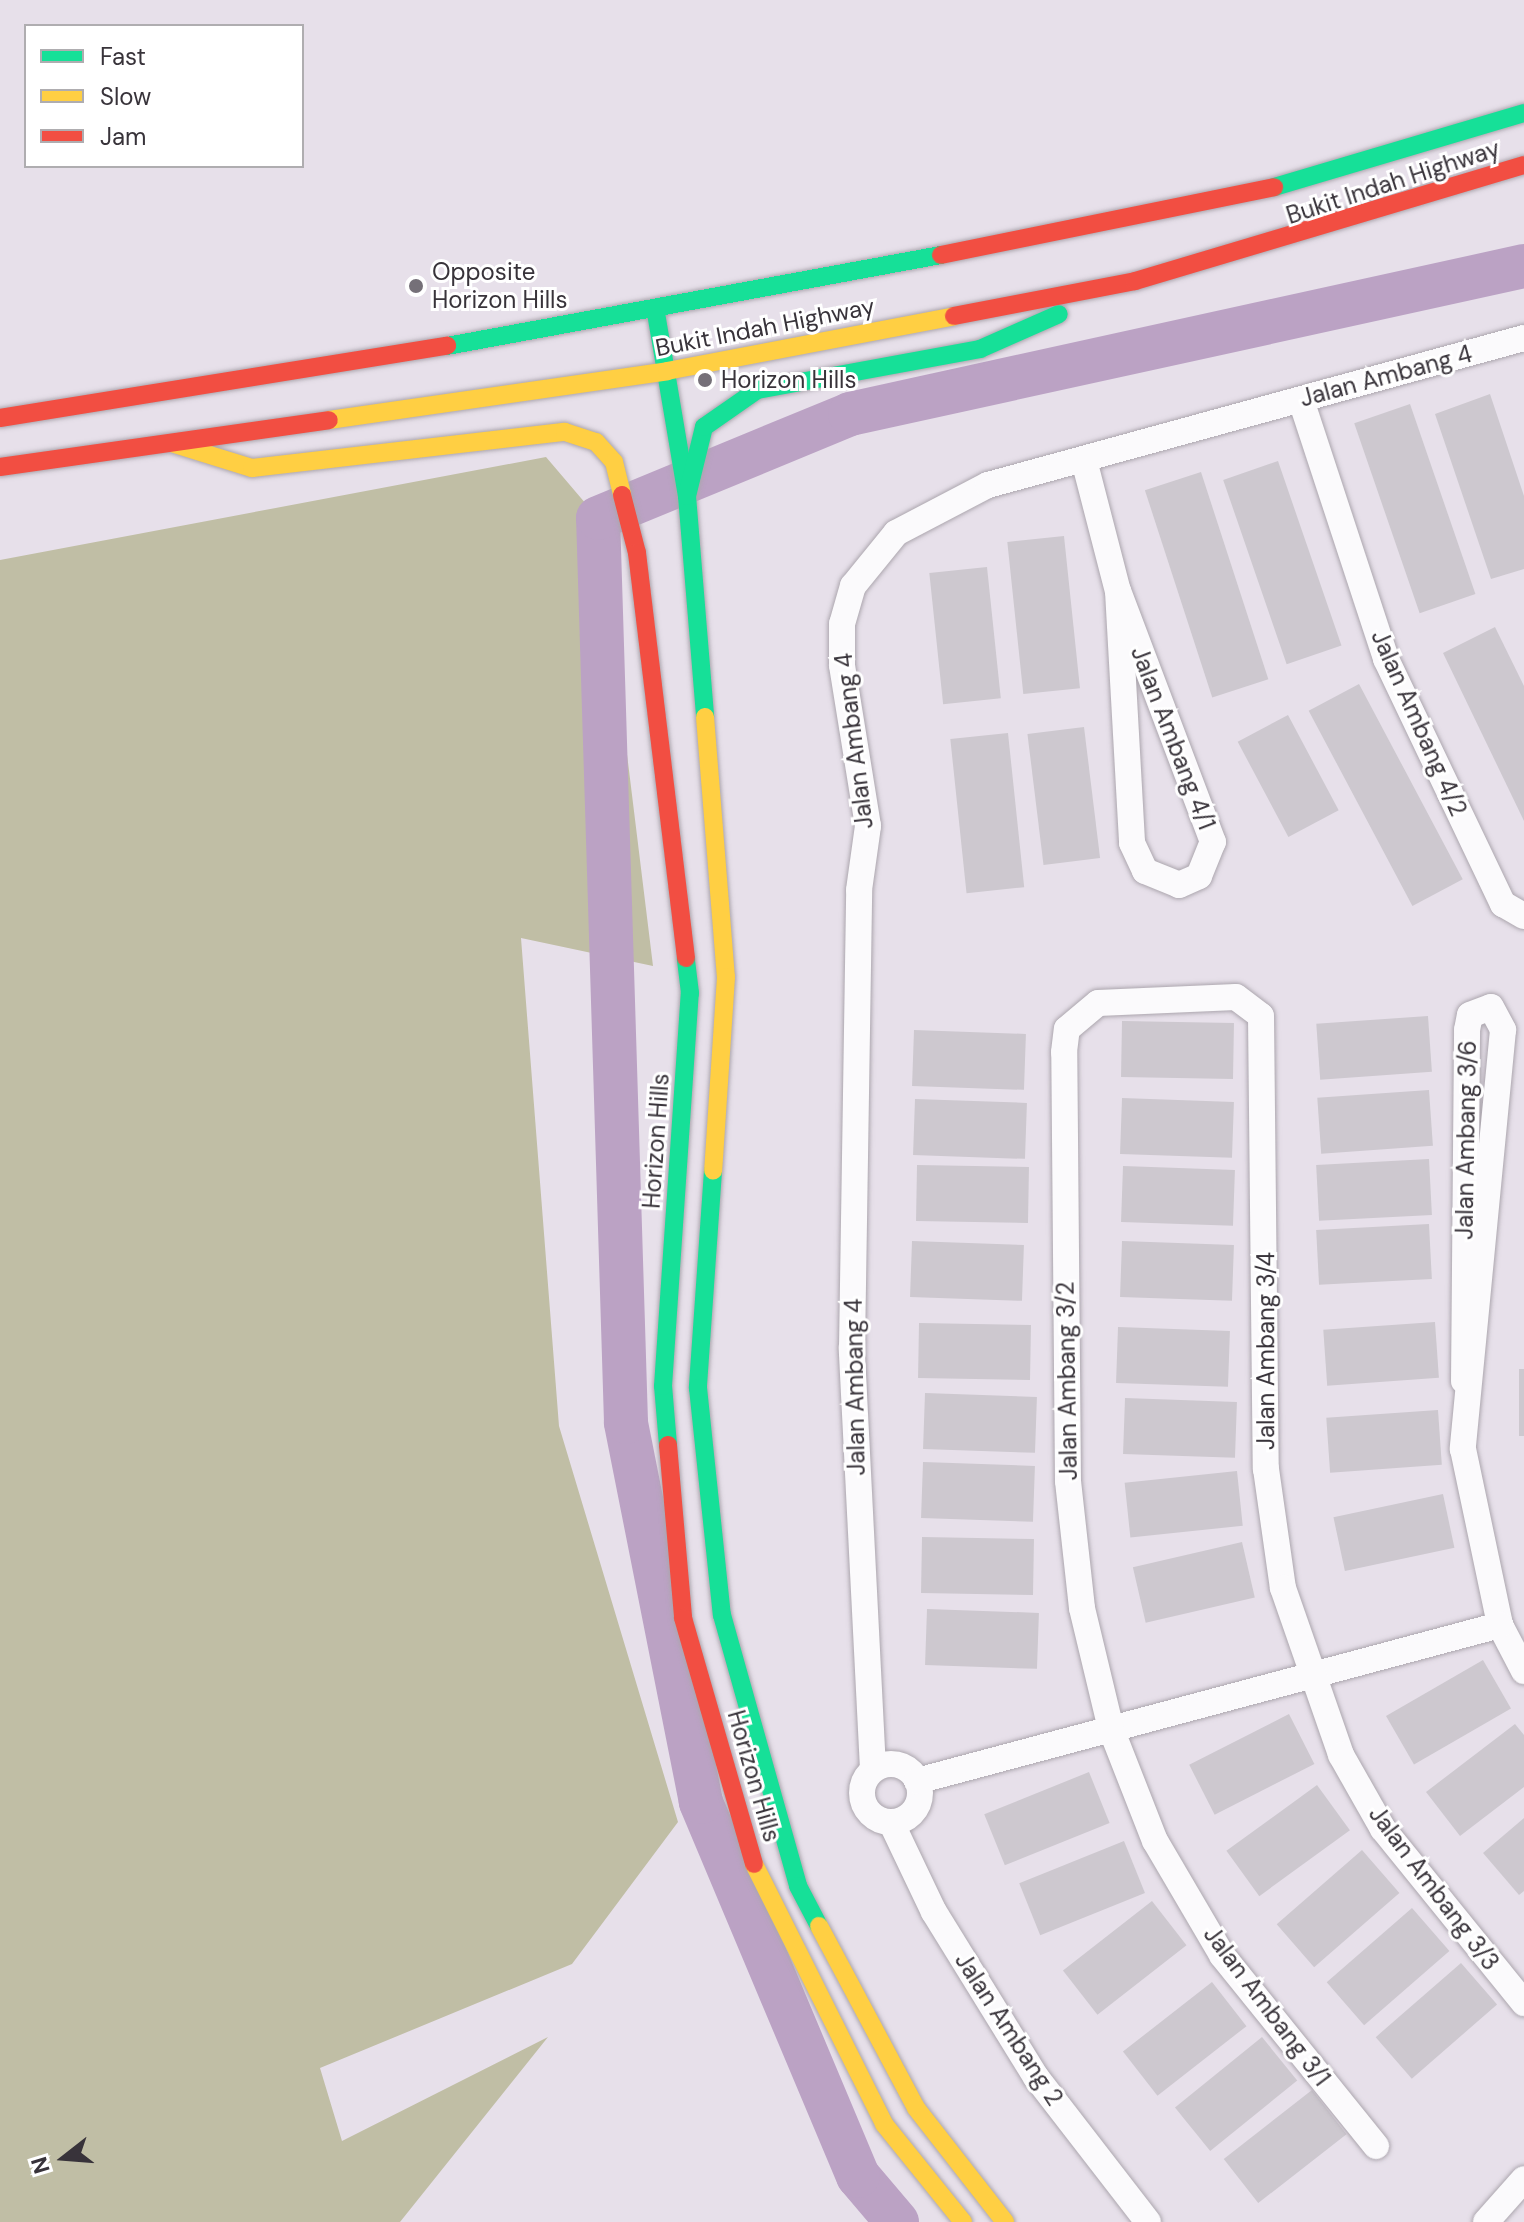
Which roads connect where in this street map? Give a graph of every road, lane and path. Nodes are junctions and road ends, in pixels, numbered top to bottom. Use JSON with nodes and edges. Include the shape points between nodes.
{"nodes":[{"id":1,"x":1524,"y":113,"type":"edge"},
{"id":2,"x":1524,"y":165,"type":"edge"},
{"id":3,"x":1135,"y":281,"type":"junction"},
{"id":4,"x":656,"y":313,"type":"junction"},
{"id":5,"x":1522,"y":347,"type":"edge"},
{"id":6,"x":667,"y":371,"type":"junction"},
{"id":7,"x":1301,"y":400,"type":"junction"},
{"id":8,"x":0,"y":418,"type":"edge"},
{"id":9,"x":169,"y":443,"type":"junction"},
{"id":10,"x":1084,"y":460,"type":"junction"},
{"id":11,"x":0,"y":467,"type":"edge"},
{"id":12,"x":687,"y":496,"type":"junction"},
{"id":13,"x":1118,"y":591,"type":"junction"},
{"id":14,"x":1514,"y":910,"type":"edge"},
{"id":15,"x":1261,"y":1016,"type":"joint"},
{"id":16,"x":1464,"y":1381,"type":"junction"},
{"id":17,"x":1500,"y":1625,"type":"junction"},
{"id":18,"x":1524,"y":1671,"type":"edge"},
{"id":19,"x":1312,"y":1681,"type":"junction"},
{"id":20,"x":1111,"y":1729,"type":"junction"},
{"id":21,"x":873,"y":1769,"type":"junction"},
{"id":22,"x":917,"y":1781,"type":"junction"},
{"id":23,"x":891,"y":1822,"type":"junction"},
{"id":24,"x":1524,"y":2003,"type":"edge"},
{"id":25,"x":1376,"y":2146,"type":"dead end"},
{"id":26,"x":1524,"y":2179,"type":"edge"},
{"id":27,"x":963,"y":2222,"type":"edge"},
{"id":28,"x":1005,"y":2222,"type":"edge"},
{"id":29,"x":1148,"y":2222,"type":"edge"},
{"id":30,"x":1486,"y":2222,"type":"edge"}],
"edges":[{"from":1,"to":4,"type":"main road","name":"Bukit Indah Highway","via":[[1438,145],[1296,182]]},
{"from":2,"to":3,"type":"main road","name":"Bukit Indah Highway"},
{"from":3,"to":6,"type":"main road","name":"Bukit Indah Highway"},
{"from":3,"to":12,"type":"main road","via":[[980,349],[757,390],[704,427]]},
{"from":4,"to":6,"type":"main road","name":"Horizon Hills"},
{"from":4,"to":8,"type":"main road","name":"Bukit Indah Highway"},
{"from":5,"to":7,"type":"street","name":"Jalan Ambang 4"},
{"from":6,"to":9,"type":"main road","name":"Bukit Indah Highway"},
{"from":6,"to":12,"type":"main road","name":"Horizon Hills"},
{"from":7,"to":10,"type":"street","name":"Jalan Ambang 4"},
{"from":7,"to":14,"type":"street","name":"Jalan Ambang 4/2","via":[[1386,659]]},
{"from":9,"to":11,"type":"main road","name":"Bukit Indah Highway"},
{"from":9,"to":27,"type":"main road","name":"Horizon Hills","via":[[252,468],[565,432],[596,442],[614,462],[637,553],[690,993],[663,1386],[683,1618],[762,1893],[884,2124]]},
{"from":10,"to":13,"type":"street","name":"Jalan Ambang 4/1"},
{"from":10,"to":21,"type":"street","name":"Jalan Ambang 4","via":[[988,485],[920,516],[873,554],[842,624],[868,826],[859,890],[852,1348]]},
{"from":12,"to":28,"type":"main road","name":"Horizon Hills","via":[[726,977],[698,1388],[722,1615],[798,1886],[916,2108]]},
{"from":13,"to":13,"type":"street","name":"Jalan Ambang 4/1","via":[[1132,843],[1145,871],[1179,885],[1199,876],[1213,842]]},
{"from":15,"to":19,"type":"street","name":"Jalan Ambang 3/4","via":[[1266,1469],[1283,1588]]},
{"from":15,"to":20,"type":"street","name":"Jalan Ambang 3/2","via":[[1236,997],[1098,1003],[1067,1029],[1068,1481],[1082,1608]]},
{"from":16,"to":16,"type":"street","name":"Jalan Ambang 3/6","via":[[1503,1030],[1491,1007],[1470,1015],[1467,1030]]},
{"from":16,"to":17,"type":"street","name":"Jalan Ambang 3/6","via":[[1471,1505]]},
{"from":17,"to":18,"type":"street","name":"Jalan Ambang 3/6"},
{"from":17,"to":19,"type":"street"},
{"from":19,"to":20,"type":"street"},
{"from":19,"to":24,"type":"street","name":"Jalan Ambang 3/3","via":[[1341,1755],[1383,1829]]},
{"from":20,"to":22,"type":"street"},
{"from":20,"to":25,"type":"street","name":"Jalan Ambang 3/1","via":[[1155,1841],[1222,1955]]},
{"from":21,"to":22,"type":"street","via":[[898,1764]]},
{"from":21,"to":23,"type":"street","via":[[863,1802]]},
{"from":22,"to":23,"type":"street","via":[[916,1809]]},
{"from":23,"to":29,"type":"street","name":"Jalan Ambang 2","via":[[934,1912],[1036,2077]]},
{"from":26,"to":30,"type":"street"}]}
